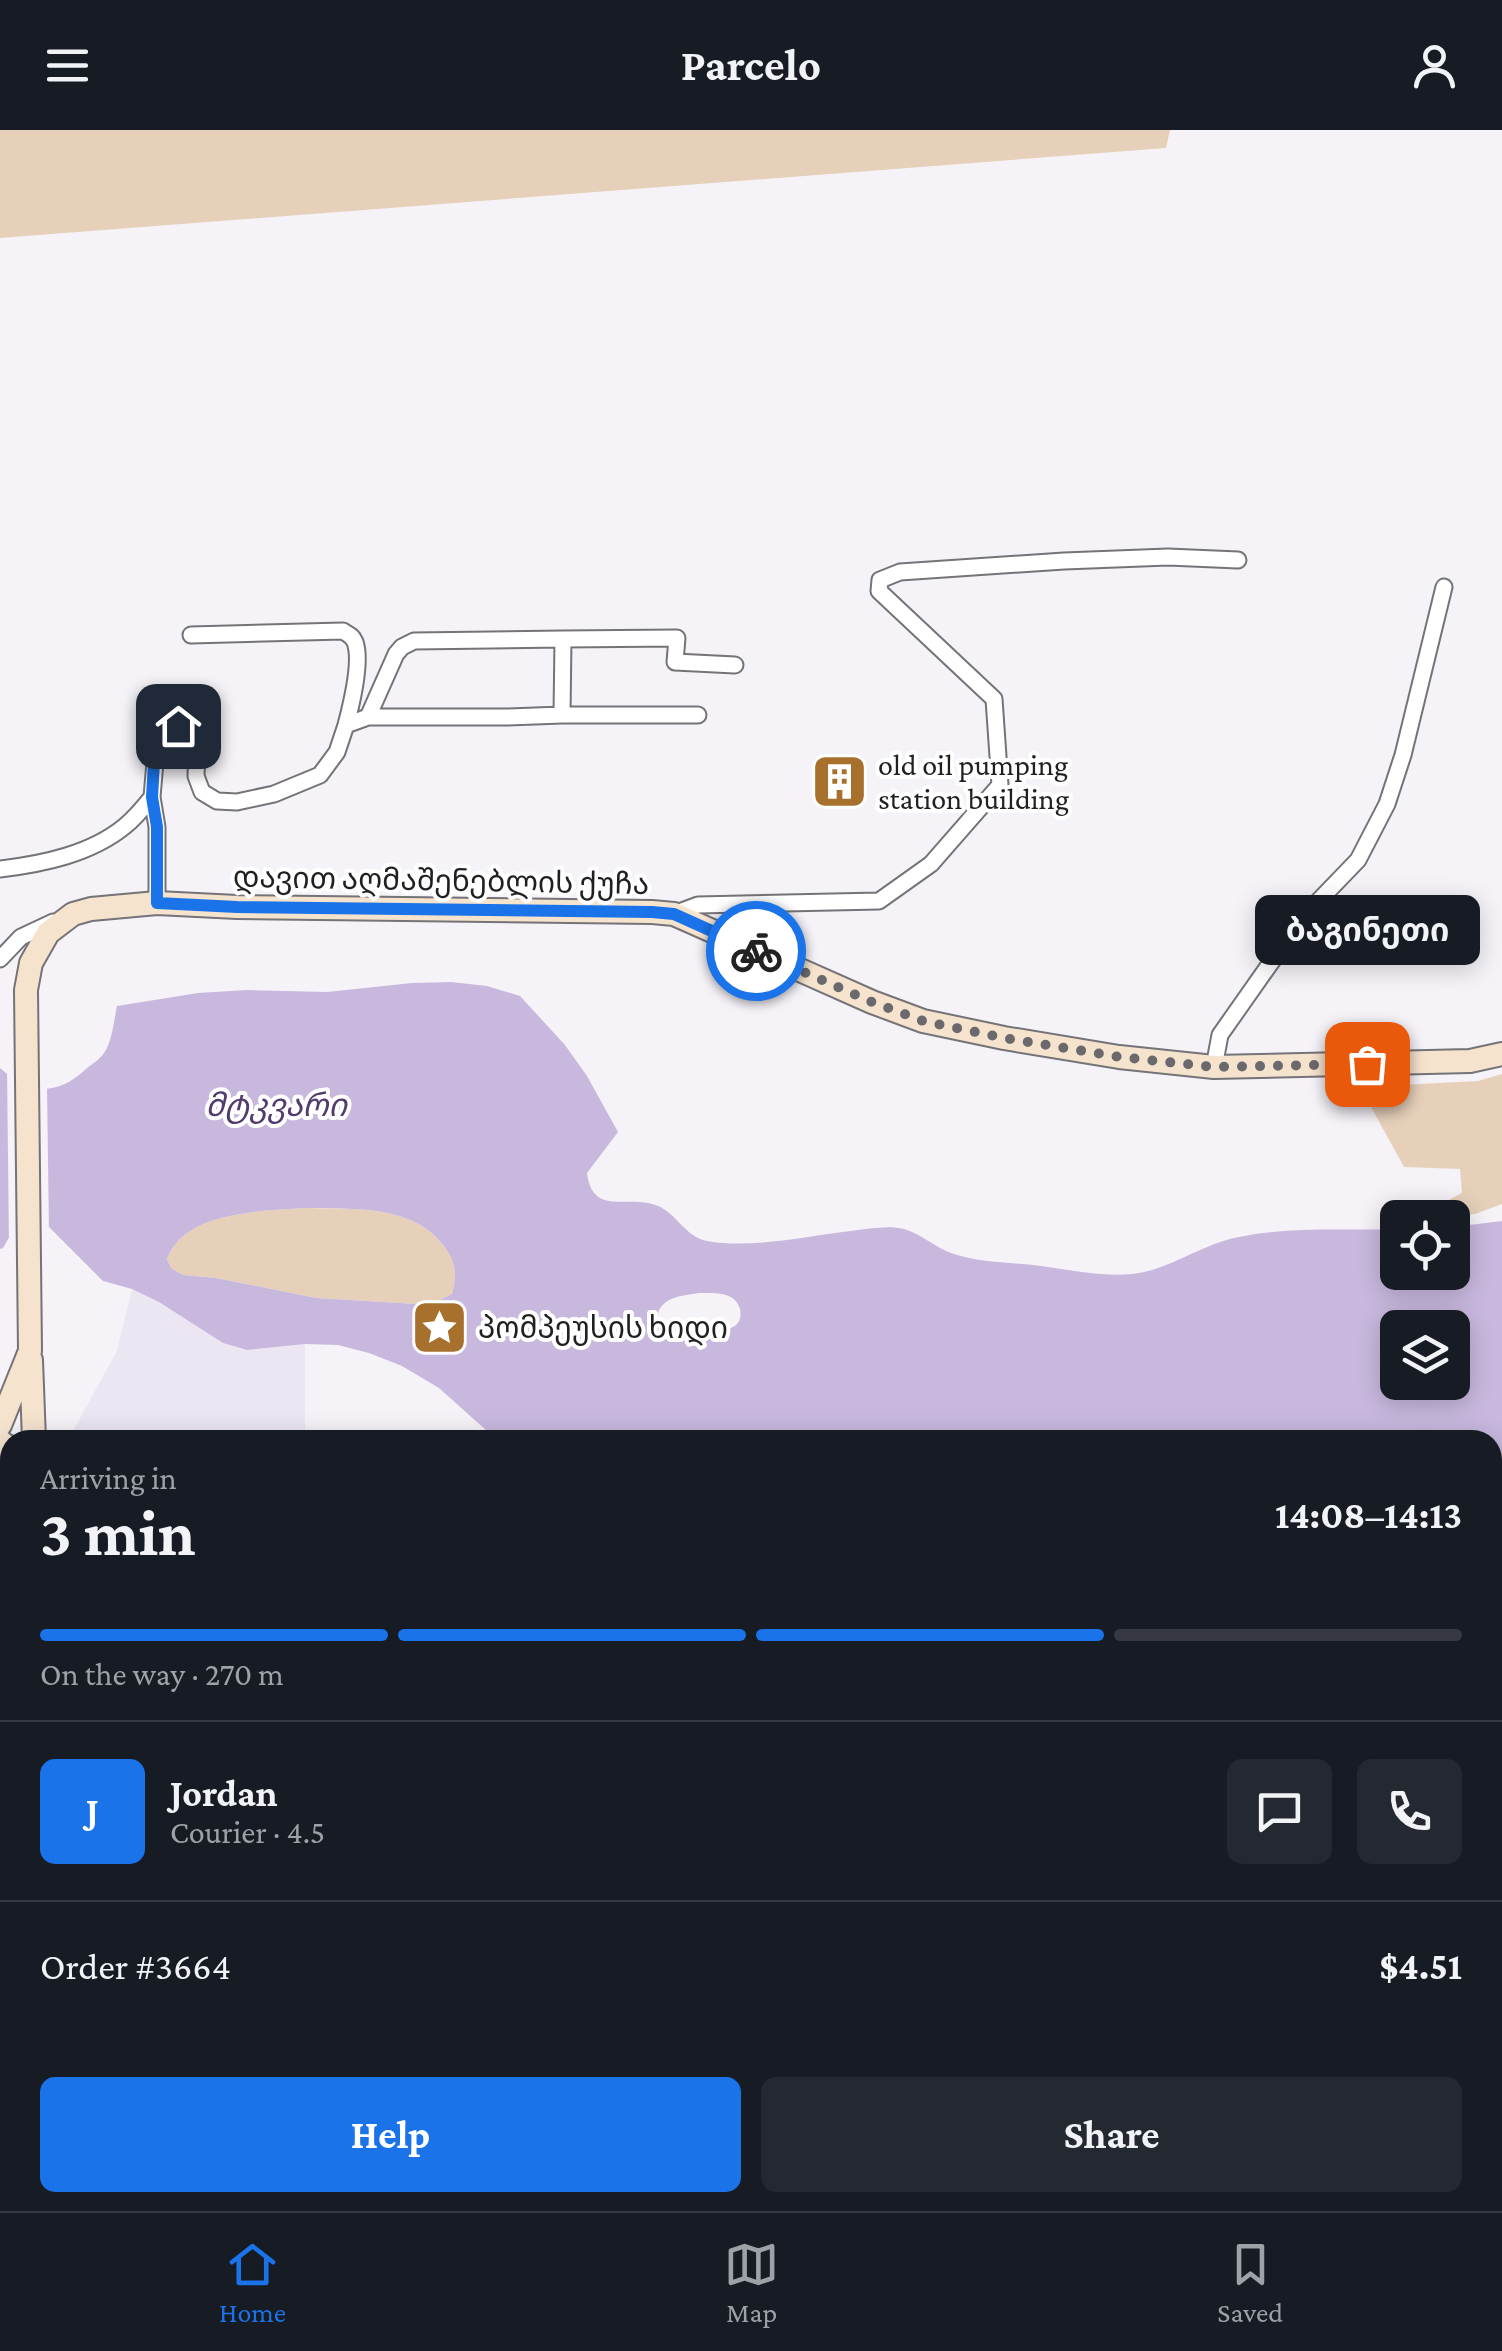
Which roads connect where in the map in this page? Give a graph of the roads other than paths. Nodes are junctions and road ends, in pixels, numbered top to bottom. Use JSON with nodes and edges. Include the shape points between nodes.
{"nodes":[{"id":1,"x":1238,"y":560,"type":"dead end"},
{"id":2,"x":1444,"y":587,"type":"dead end"},
{"id":3,"x":191,"y":635,"type":"dead end"},
{"id":4,"x":563,"y":639,"type":"junction"},
{"id":5,"x":735,"y":665,"type":"dead end"},
{"id":6,"x":562,"y":715,"type":"junction"},
{"id":7,"x":698,"y":716,"type":"dead end"},
{"id":8,"x":368,"y":717,"type":"junction"},
{"id":9,"x":346,"y":725,"type":"junction"},
{"id":10,"x":152,"y":797,"type":"junction"},
{"id":11,"x":1,"y":867,"type":"edge"},
{"id":12,"x":157,"y":903,"type":"junction"},
{"id":13,"x":72,"y":914,"type":"junction"},
{"id":14,"x":674,"y":914,"type":"junction"},
{"id":15,"x":0,"y":960,"type":"edge"},
{"id":16,"x":1502,"y":1054,"type":"edge"},
{"id":17,"x":1214,"y":1067,"type":"junction"},
{"id":18,"x":30,"y":1341,"type":"junction"},
{"id":19,"x":0,"y":1385,"type":"edge"},
{"id":20,"x":0,"y":1425,"type":"edge"},
{"id":21,"x":34,"y":1430,"type":"edge"}],
"edges":[{"from":1,"to":14,"type":"street","via":[[1064,561],[900,572],[880,580],[879,591],[994,699],[1000,785],[931,864],[879,901],[698,905]]},
{"from":2,"to":17,"type":"street","via":[[1386,804],[1358,860],[1303,916],[1220,1035]]},
{"from":3,"to":9,"type":"street","via":[[348,634],[356,646]]},
{"from":4,"to":5,"type":"street","via":[[676,638],[674,662]]},
{"from":4,"to":6,"type":"street"},
{"from":4,"to":8,"type":"street","via":[[414,641],[396,654]]},
{"from":6,"to":7,"type":"street"},
{"from":6,"to":8,"type":"street"},
{"from":8,"to":9,"type":"street"},
{"from":9,"to":10,"type":"street","via":[[320,775],[238,802],[202,792],[193,732],[178,726],[161,736]]},
{"from":10,"to":11,"type":"street","via":[[100,844],[35,865]]},
{"from":10,"to":12,"type":"street"},
{"from":12,"to":13,"type":"main road","name":"დავით აღმაშენებლის ქუჩა"},
{"from":12,"to":14,"type":"main road","name":"დავით აღმაშენებლის ქუჩა"},
{"from":13,"to":15,"type":"street","name":"დავით აღმაშენებლის ქუჩა","via":[[22,936]]},
{"from":13,"to":18,"type":"main road","via":[[48,933],[31,963],[25,1000]]},
{"from":14,"to":17,"type":"main road","name":"დავით აღმაშენებლის ქუჩა","via":[[923,1021]]},
{"from":16,"to":17,"type":"main road","name":"დავით აღმაშენებლის ქუჩა","via":[[1470,1061]]},
{"from":18,"to":19,"type":"main road"},
{"from":18,"to":20,"type":"main road"},
{"from":18,"to":21,"type":"main road"}]}
